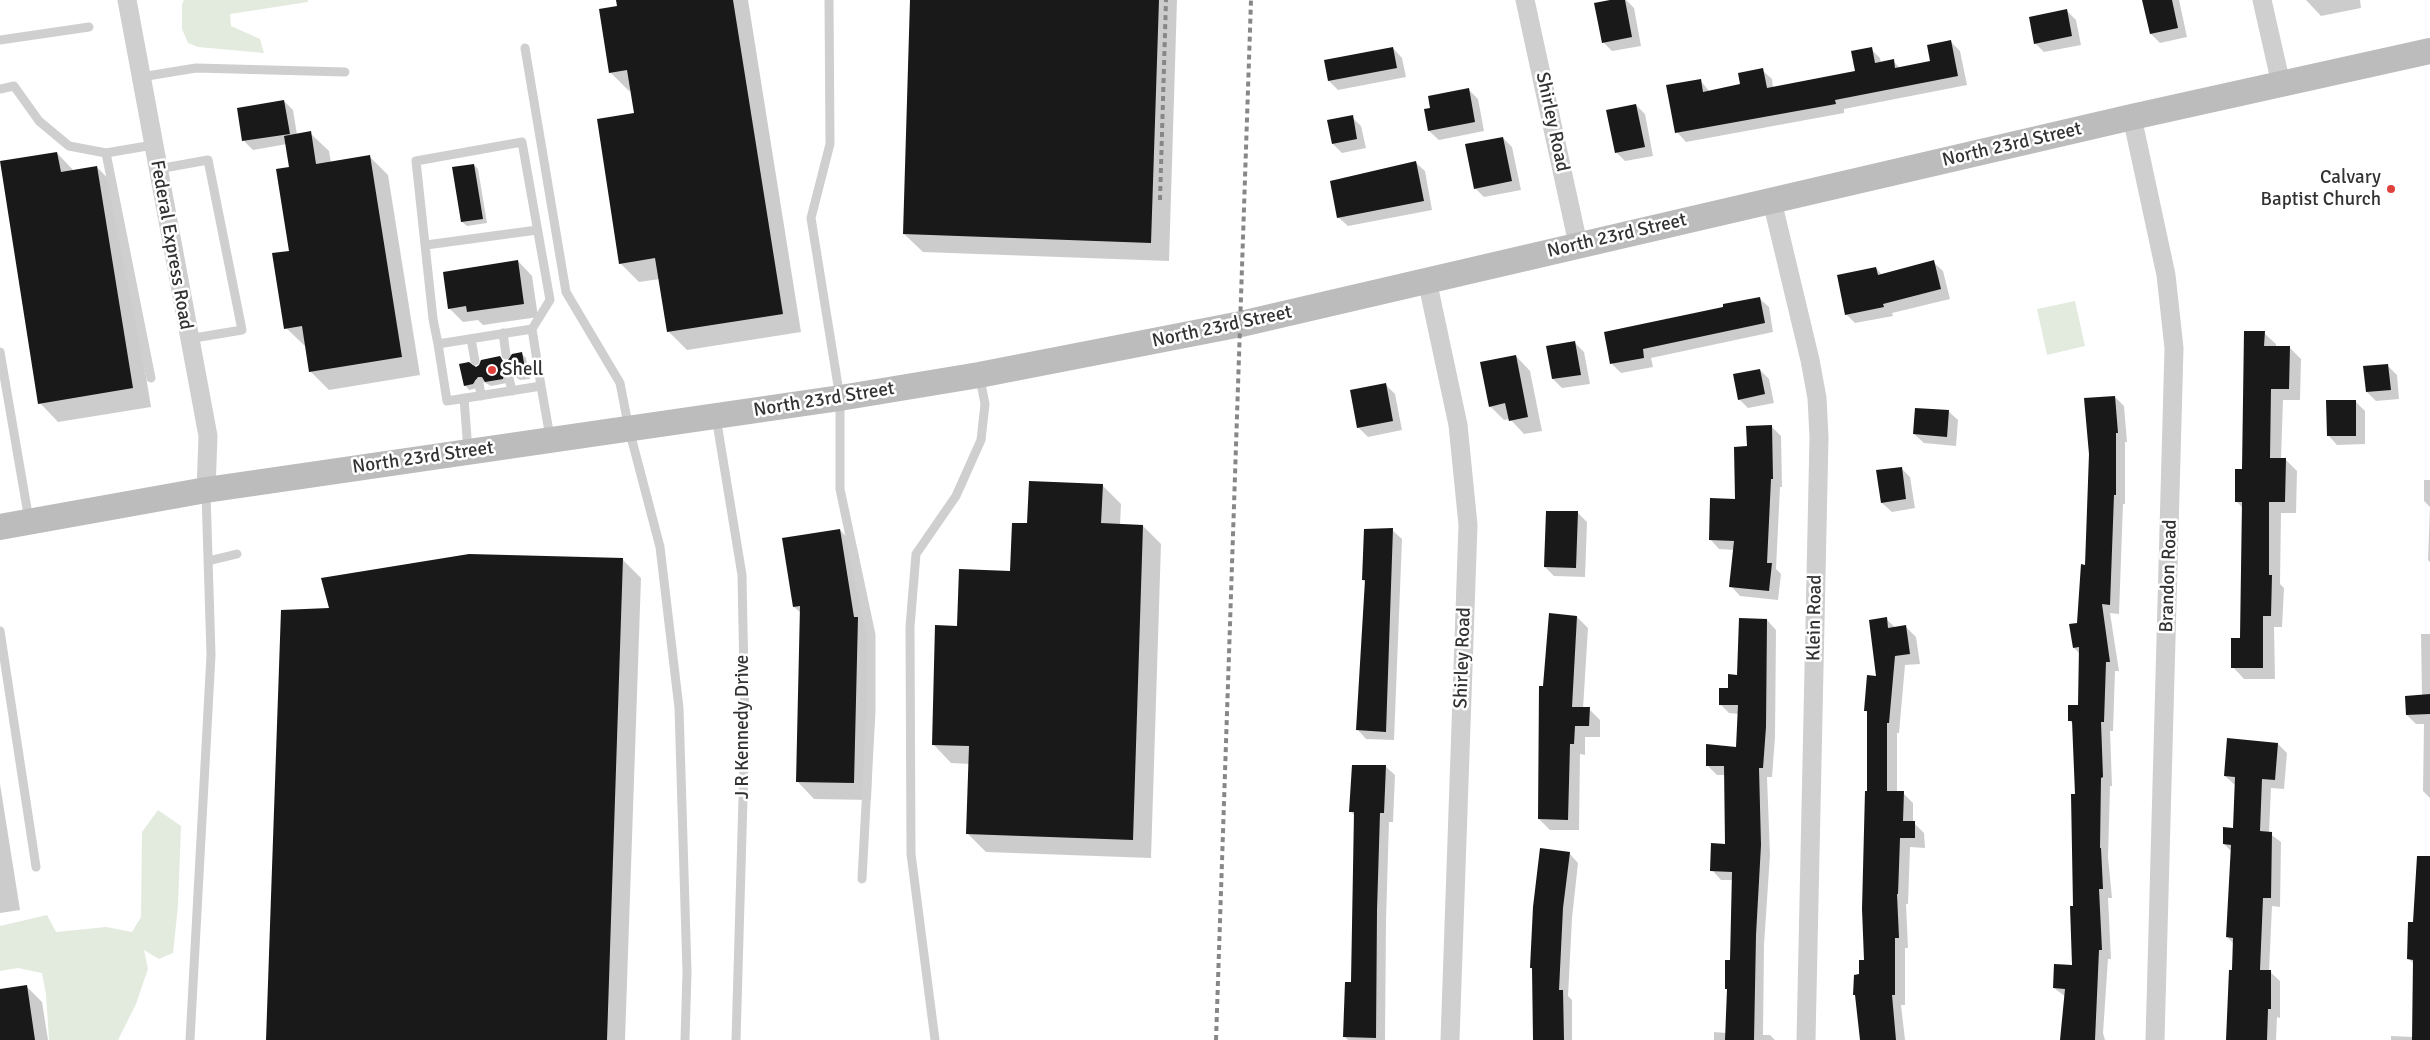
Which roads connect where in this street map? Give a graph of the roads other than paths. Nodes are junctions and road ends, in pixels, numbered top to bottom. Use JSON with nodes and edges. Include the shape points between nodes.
{"nodes":[{"id":1,"x":127,"y":0,"type":"edge"},
{"id":2,"x":829,"y":0,"type":"edge"},
{"id":3,"x":1525,"y":0,"type":"edge"},
{"id":4,"x":2262,"y":0,"type":"edge"},
{"id":5,"x":89,"y":27,"type":"dead end"},
{"id":6,"x":0,"y":40,"type":"edge"},
{"id":7,"x":525,"y":48,"type":"dead end"},
{"id":8,"x":2430,"y":51,"type":"edge"},
{"id":9,"x":345,"y":72,"type":"dead end"},
{"id":10,"x":141,"y":78,"type":"junction"},
{"id":11,"x":2281,"y":84,"type":"junction"},
{"id":12,"x":0,"y":89,"type":"edge"},
{"id":13,"x":2132,"y":116,"type":"junction"},
{"id":14,"x":153,"y":144,"type":"junction"},
{"id":15,"x":106,"y":153,"type":"junction"},
{"id":16,"x":158,"y":168,"type":"junction"},
{"id":17,"x":1772,"y":201,"type":"junction"},
{"id":18,"x":537,"y":230,"type":"junction"},
{"id":19,"x":426,"y":244,"type":"junction"},
{"id":20,"x":1578,"y":244,"type":"junction"},
{"id":21,"x":1427,"y":280,"type":"junction"},
{"id":22,"x":532,"y":329,"type":"junction"},
{"id":23,"x":503,"y":334,"type":"junction"},
{"id":24,"x":188,"y":339,"type":"junction"},
{"id":25,"x":471,"y":339,"type":"junction"},
{"id":26,"x":438,"y":344,"type":"junction"},
{"id":27,"x":0,"y":352,"type":"edge"},
{"id":28,"x":506,"y":355,"type":"dead end"},
{"id":29,"x":475,"y":361,"type":"dead end"},
{"id":30,"x":979,"y":375,"type":"junction"},
{"id":31,"x":151,"y":378,"type":"dead end"},
{"id":32,"x":509,"y":378,"type":"dead end"},
{"id":33,"x":479,"y":383,"type":"dead end"},
{"id":34,"x":541,"y":386,"type":"junction"},
{"id":35,"x":512,"y":391,"type":"junction"},
{"id":36,"x":481,"y":396,"type":"junction"},
{"id":37,"x":464,"y":398,"type":"junction"},
{"id":38,"x":840,"y":398,"type":"junction"},
{"id":39,"x":716,"y":417,"type":"junction"},
{"id":40,"x":629,"y":429,"type":"junction"},
{"id":41,"x":550,"y":440,"type":"junction"},
{"id":42,"x":468,"y":451,"type":"junction"},
{"id":43,"x":206,"y":490,"type":"junction"},
{"id":44,"x":30,"y":523,"type":"junction"},
{"id":45,"x":0,"y":527,"type":"edge"},
{"id":46,"x":237,"y":554,"type":"dead end"},
{"id":47,"x":208,"y":561,"type":"junction"},
{"id":48,"x":0,"y":631,"type":"edge"},
{"id":49,"x":36,"y":867,"type":"dead end"},
{"id":50,"x":862,"y":879,"type":"dead end"},
{"id":51,"x":190,"y":1040,"type":"edge"},
{"id":52,"x":685,"y":1040,"type":"edge"},
{"id":53,"x":736,"y":1040,"type":"edge"},
{"id":54,"x":935,"y":1040,"type":"edge"},
{"id":55,"x":1450,"y":1040,"type":"edge"},
{"id":56,"x":1806,"y":1040,"type":"edge"},
{"id":57,"x":2155,"y":1040,"type":"edge"}],
"edges":[{"from":1,"to":10,"type":"street","name":"Federal Express Road"},
{"from":2,"to":38,"type":"lane","via":[[830,144],[811,218]]},
{"from":3,"to":20,"type":"street","name":"Shirley Road"},
{"from":4,"to":11,"type":"street"},
{"from":5,"to":6,"type":"lane"},
{"from":7,"to":40,"type":"lane","via":[[566,292],[620,383]]},
{"from":8,"to":11,"type":"main road","name":"North 23rd Street"},
{"from":9,"to":10,"type":"lane","via":[[196,68]]},
{"from":10,"to":14,"type":"street","name":"Federal Express Road"},
{"from":11,"to":13,"type":"main road","name":"North 23rd Street"},
{"from":12,"to":15,"type":"lane","via":[[14,86],[39,121],[69,146]]},
{"from":13,"to":17,"type":"main road","name":"North 23rd Street"},
{"from":13,"to":57,"type":"street","name":"Brandon Road","via":[[2166,275],[2174,348]]},
{"from":14,"to":15,"type":"lane"},
{"from":14,"to":16,"type":"street","name":"Federal Express Road"},
{"from":15,"to":31,"type":"lane"},
{"from":16,"to":24,"type":"street","name":"Federal Express Road"},
{"from":16,"to":24,"type":"lane","via":[[208,160],[242,330]]},
{"from":17,"to":20,"type":"main road","name":"North 23rd Street"},
{"from":17,"to":56,"type":"street","name":"Klein Road","via":[[1810,360],[1817,398],[1819,437]]},
{"from":18,"to":19,"type":"lane"},
{"from":18,"to":19,"type":"lane","via":[[522,142],[416,161]]},
{"from":18,"to":22,"type":"lane","via":[[550,300]]},
{"from":19,"to":26,"type":"lane"},
{"from":20,"to":21,"type":"main road","name":"North 23rd Street"},
{"from":21,"to":30,"type":"main road","name":"North 23rd Street","via":[[1241,324]]},
{"from":21,"to":55,"type":"street","name":"Shirley Road","via":[[1458,425],[1468,525]]},
{"from":22,"to":23,"type":"lane"},
{"from":22,"to":34,"type":"lane"},
{"from":23,"to":25,"type":"lane"},
{"from":23,"to":28,"type":"lane"},
{"from":24,"to":43,"type":"street","name":"Federal Express Road","via":[[208,436]]},
{"from":25,"to":26,"type":"lane"},
{"from":25,"to":29,"type":"lane"},
{"from":26,"to":37,"type":"lane","via":[[447,401]]},
{"from":27,"to":44,"type":"lane"},
{"from":30,"to":38,"type":"main road","name":"North 23rd Street"},
{"from":30,"to":54,"type":"lane","via":[[985,404],[981,440],[956,496],[916,554],[910,627],[911,854]]},
{"from":32,"to":35,"type":"lane"},
{"from":33,"to":36,"type":"lane"},
{"from":34,"to":35,"type":"lane"},
{"from":34,"to":41,"type":"lane"},
{"from":35,"to":36,"type":"lane"},
{"from":36,"to":37,"type":"lane"},
{"from":37,"to":42,"type":"lane"},
{"from":38,"to":39,"type":"main road","name":"North 23rd Street"},
{"from":38,"to":50,"type":"lane","via":[[840,490],[871,636]]},
{"from":39,"to":40,"type":"main road","name":"North 23rd Street"},
{"from":39,"to":53,"type":"lane","name":"J R Kennedy Drive","via":[[742,575],[746,730]]},
{"from":40,"to":41,"type":"main road","name":"North 23rd Street"},
{"from":40,"to":52,"type":"lane","via":[[660,548],[679,708],[687,972]]},
{"from":41,"to":42,"type":"main road","name":"North 23rd Street"},
{"from":42,"to":43,"type":"main road","name":"North 23rd Street"},
{"from":43,"to":44,"type":"main road","name":"North 23rd Street"},
{"from":43,"to":47,"type":"lane"},
{"from":44,"to":45,"type":"main road","name":"North 23rd Street"},
{"from":46,"to":47,"type":"lane"},
{"from":47,"to":51,"type":"lane","via":[[211,656]]},
{"from":48,"to":49,"type":"lane"}]}
